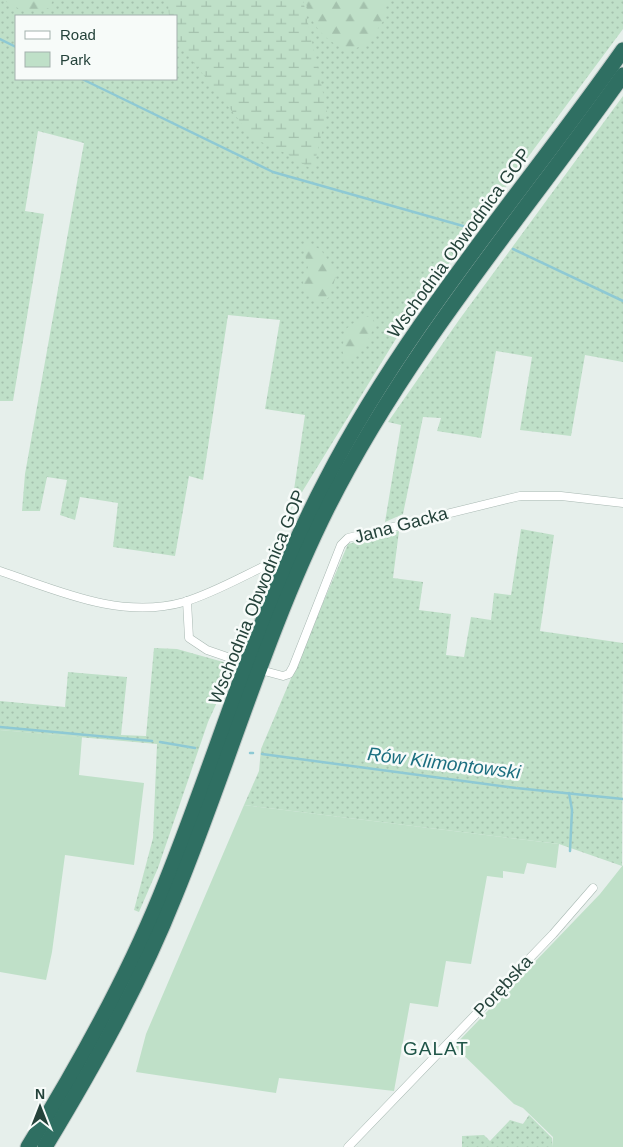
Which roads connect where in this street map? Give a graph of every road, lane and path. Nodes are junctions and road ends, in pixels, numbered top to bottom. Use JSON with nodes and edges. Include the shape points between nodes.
{"nodes":[{"id":1,"x":623,"y":50,"type":"edge"},
{"id":2,"x":623,"y":75,"type":"edge"},
{"id":3,"x":623,"y":503,"type":"edge"},
{"id":4,"x":271,"y":563,"type":"dead end"},
{"id":5,"x":0,"y":571,"type":"edge"},
{"id":6,"x":187,"y":601,"type":"junction"},
{"id":7,"x":239,"y":661,"type":"dead end"},
{"id":8,"x":268,"y":672,"type":"dead end"},
{"id":9,"x":593,"y":888,"type":"dead end"},
{"id":10,"x":28,"y":1147,"type":"edge"},
{"id":11,"x":45,"y":1147,"type":"edge"},
{"id":12,"x":348,"y":1147,"type":"edge"}],
"edges":[{"from":1,"to":10,"type":"highway","name":"Wschodnia Obwodnica GOP","via":[[401,354],[326,480],[285,568],[165,884],[132,962],[72,1074]]},
{"from":2,"to":11,"type":"highway","name":"Wschodnia Obwodnica GOP","via":[[434,331],[350,465],[286,602],[158,938],[112,1032]]},
{"from":3,"to":8,"type":"street","name":"Jana Gacka","via":[[561,496],[520,496],[344,540],[293,668],[283,676]]},
{"from":4,"to":6,"type":"street"},
{"from":5,"to":6,"type":"street","via":[[103,604],[127,608]]},
{"from":6,"to":7,"type":"street","via":[[189,638],[207,650]]},
{"from":9,"to":12,"type":"street","name":"Porębska"}]}
